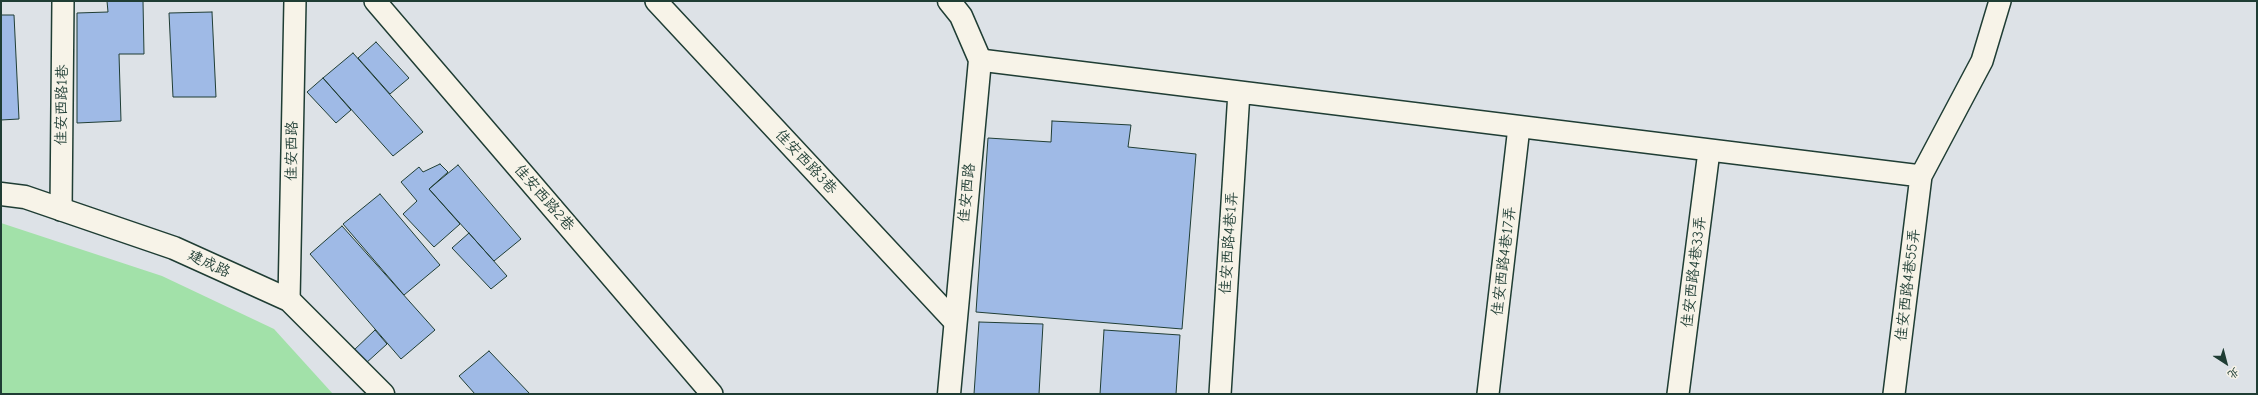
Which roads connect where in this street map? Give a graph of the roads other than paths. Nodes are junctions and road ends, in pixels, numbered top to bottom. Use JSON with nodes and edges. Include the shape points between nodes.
{"nodes":[{"id":1,"x":63,"y":1,"type":"edge"},
{"id":2,"x":295,"y":1,"type":"edge"},
{"id":3,"x":375,"y":1,"type":"edge"},
{"id":4,"x":656,"y":1,"type":"edge"},
{"id":5,"x":2000,"y":1,"type":"edge"},
{"id":6,"x":959,"y":6,"type":"edge"},
{"id":7,"x":980,"y":60,"type":"junction"},
{"id":8,"x":1239,"y":92,"type":"junction"},
{"id":9,"x":1519,"y":127,"type":"junction"},
{"id":10,"x":1710,"y":151,"type":"junction"},
{"id":11,"x":1921,"y":176,"type":"junction"},
{"id":12,"x":1,"y":194,"type":"edge"},
{"id":13,"x":61,"y":210,"type":"junction"},
{"id":14,"x":289,"y":300,"type":"junction"},
{"id":15,"x":955,"y":322,"type":"junction"},
{"id":16,"x":383,"y":394,"type":"edge"},
{"id":17,"x":712,"y":394,"type":"edge"},
{"id":18,"x":949,"y":394,"type":"edge"},
{"id":19,"x":1220,"y":394,"type":"edge"},
{"id":20,"x":1488,"y":394,"type":"edge"},
{"id":21,"x":1678,"y":394,"type":"edge"},
{"id":22,"x":1894,"y":394,"type":"edge"}],
"edges":[{"from":1,"to":13,"type":"lane","name":"佳安西路1巷"},
{"from":2,"to":14,"type":"lane","name":"佳安西路"},
{"from":3,"to":17,"type":"lane","name":"佳安西路2巷"},
{"from":4,"to":15,"type":"lane","name":"佳安西路3巷"},
{"from":5,"to":11,"type":"lane","via":[[1982,61]]},
{"from":6,"to":7,"type":"street","name":"佳安西路"},
{"from":7,"to":8,"type":"lane"},
{"from":7,"to":15,"type":"street","name":"佳安西路"},
{"from":8,"to":9,"type":"lane"},
{"from":8,"to":19,"type":"lane","name":"佳安西路4巷1弄"},
{"from":9,"to":10,"type":"lane"},
{"from":9,"to":20,"type":"lane","name":"佳安西路4巷17弄"},
{"from":10,"to":11,"type":"lane"},
{"from":10,"to":21,"type":"lane","name":"佳安西路4巷33弄"},
{"from":11,"to":22,"type":"lane","name":"佳安西路4巷55弄"},
{"from":12,"to":13,"type":"street","name":"建成路","via":[[25,197]]},
{"from":13,"to":14,"type":"street","name":"建成路","via":[[174,248]]},
{"from":14,"to":16,"type":"street","name":"建成路"},
{"from":15,"to":18,"type":"street","name":"佳安西路"}]}
